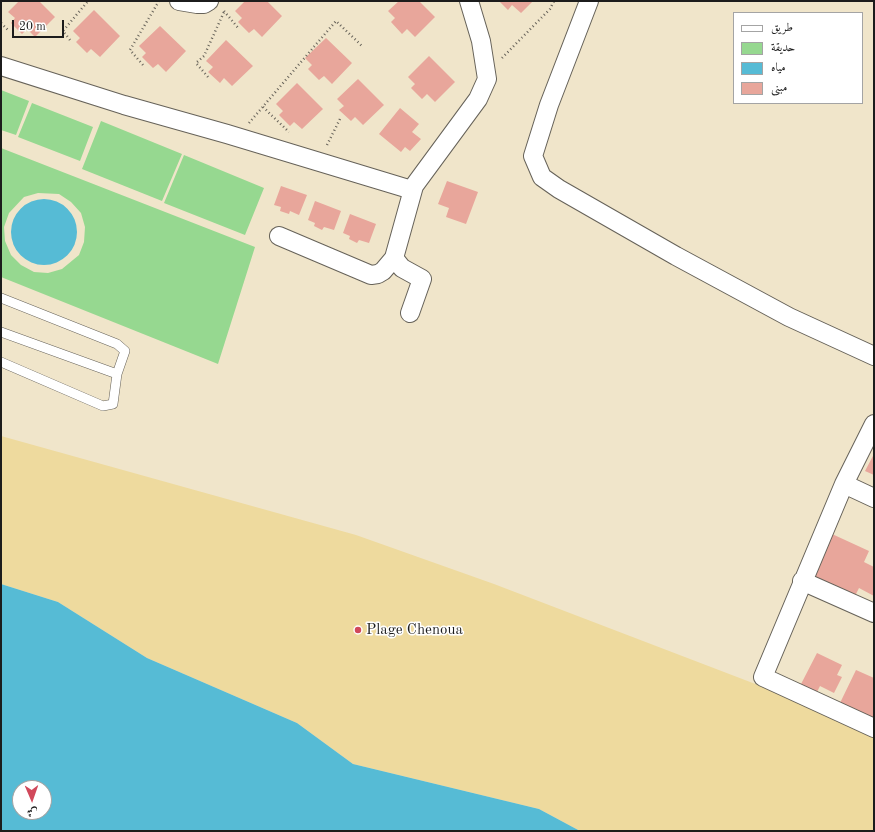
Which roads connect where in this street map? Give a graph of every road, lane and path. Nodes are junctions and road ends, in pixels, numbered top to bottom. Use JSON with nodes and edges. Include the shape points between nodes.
{"nodes":[{"id":1,"x":88,"y":1,"type":"edge"},
{"id":2,"x":159,"y":1,"type":"edge"},
{"id":3,"x":179,"y":1,"type":"edge"},
{"id":4,"x":469,"y":1,"type":"edge"},
{"id":5,"x":554,"y":1,"type":"edge"},
{"id":6,"x":589,"y":1,"type":"edge"},
{"id":7,"x":214,"y":4,"type":"edge"},
{"id":8,"x":224,"y":12,"type":"junction"},
{"id":9,"x":1,"y":23,"type":"edge"},
{"id":10,"x":239,"y":29,"type":"dead end"},
{"id":11,"x":9,"y":31,"type":"dead end"},
{"id":12,"x":70,"y":40,"type":"dead end"},
{"id":13,"x":363,"y":47,"type":"dead end"},
{"id":14,"x":143,"y":65,"type":"dead end"},
{"id":15,"x":1,"y":66,"type":"edge"},
{"id":16,"x":486,"y":74,"type":"junction"},
{"id":17,"x":208,"y":77,"type":"dead end"},
{"id":18,"x":263,"y":107,"type":"junction"},
{"id":19,"x":340,"y":119,"type":"dead end"},
{"id":20,"x":289,"y":132,"type":"dead end"},
{"id":21,"x":237,"y":137,"type":"junction"},
{"id":22,"x":319,"y":162,"type":"junction"},
{"id":23,"x":412,"y":190,"type":"junction"},
{"id":24,"x":279,"y":236,"type":"dead end"},
{"id":25,"x":394,"y":258,"type":"junction"},
{"id":26,"x":1,"y":298,"type":"edge"},
{"id":27,"x":410,"y":313,"type":"dead end"},
{"id":28,"x":1,"y":332,"type":"edge"},
{"id":29,"x":874,"y":356,"type":"edge"},
{"id":30,"x":1,"y":362,"type":"edge"},
{"id":31,"x":117,"y":374,"type":"junction"},
{"id":32,"x":874,"y":424,"type":"edge"},
{"id":33,"x":844,"y":484,"type":"junction"},
{"id":34,"x":874,"y":498,"type":"edge"},
{"id":35,"x":802,"y":580,"type":"junction"},
{"id":36,"x":874,"y":613,"type":"edge"},
{"id":37,"x":874,"y":728,"type":"edge"}],
"edges":[{"from":1,"to":12,"type":"path","via":[[63,31]]},
{"from":2,"to":14,"type":"path","via":[[130,50]]},
{"from":3,"to":7,"type":"street"},
{"from":4,"to":16,"type":"street","via":[[481,41]]},
{"from":5,"to":16,"type":"path","via":[[550,9]]},
{"from":6,"to":29,"type":"street","via":[[549,105],[533,156],[542,177],[662,248],[789,318]]},
{"from":7,"to":8,"type":"path"},
{"from":8,"to":10,"type":"path"},
{"from":8,"to":17,"type":"path","via":[[204,56],[196,63]]},
{"from":9,"to":11,"type":"path"},
{"from":13,"to":18,"type":"path","via":[[336,21]]},
{"from":15,"to":21,"type":"street"},
{"from":16,"to":23,"type":"street","via":[[478,99]]},
{"from":18,"to":20,"type":"path"},
{"from":18,"to":21,"type":"path"},
{"from":19,"to":22,"type":"path"},
{"from":21,"to":22,"type":"street"},
{"from":22,"to":23,"type":"street"},
{"from":23,"to":25,"type":"street"},
{"from":24,"to":25,"type":"street","via":[[370,275],[383,271]]},
{"from":25,"to":27,"type":"street","via":[[402,268],[422,279]]},
{"from":26,"to":31,"type":"lane","via":[[117,344],[126,351]]},
{"from":28,"to":31,"type":"lane"},
{"from":30,"to":31,"type":"lane","via":[[103,406],[113,404]]},
{"from":32,"to":33,"type":"street"},
{"from":33,"to":34,"type":"street"},
{"from":33,"to":35,"type":"street"},
{"from":35,"to":36,"type":"street"},
{"from":35,"to":37,"type":"street","via":[[763,677]]}]}
